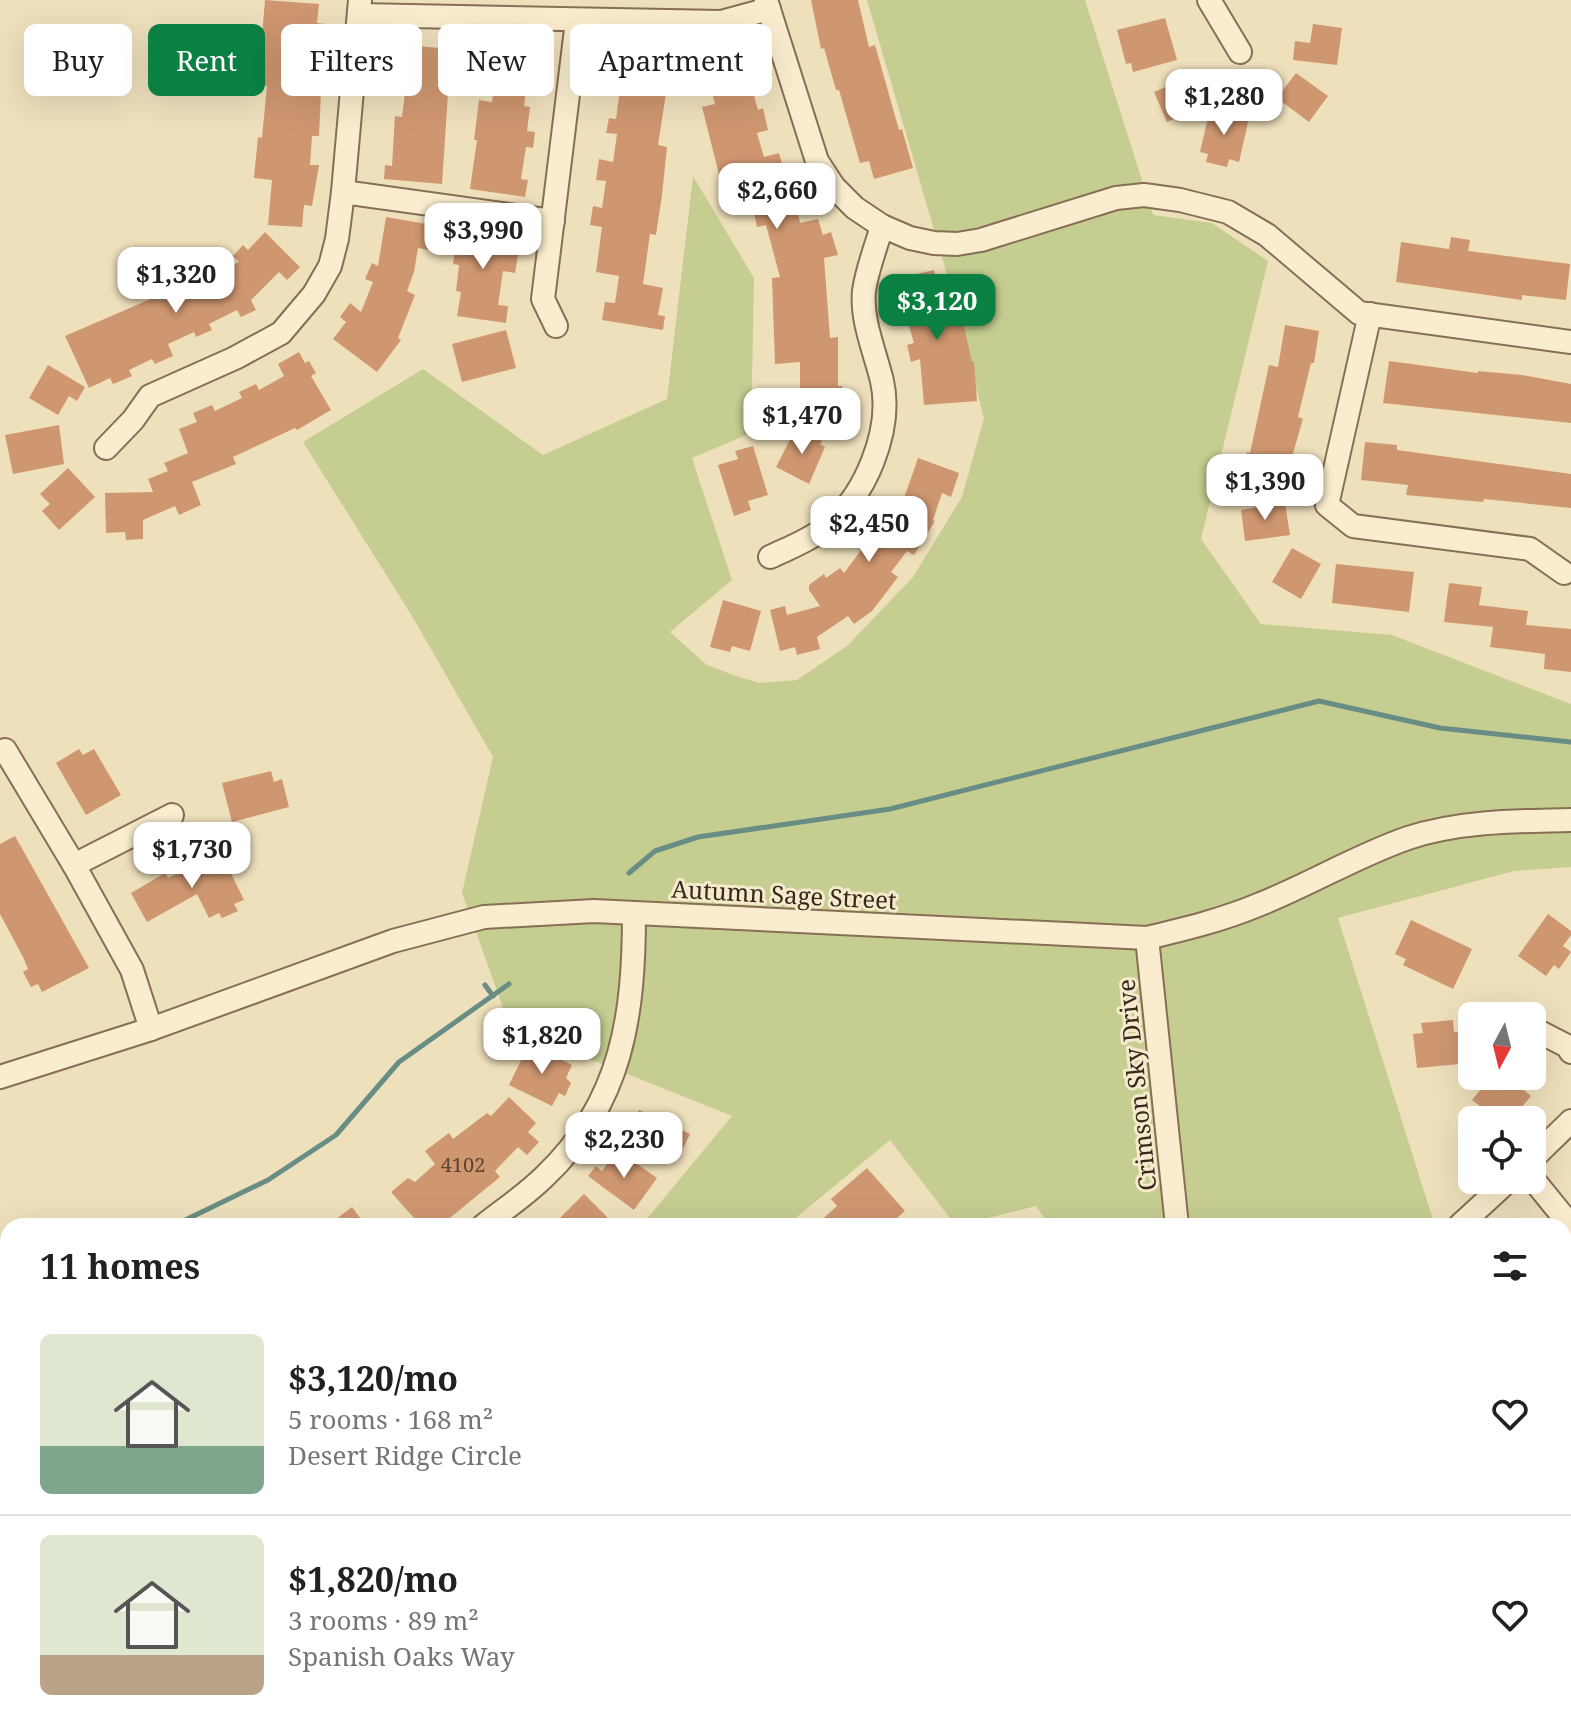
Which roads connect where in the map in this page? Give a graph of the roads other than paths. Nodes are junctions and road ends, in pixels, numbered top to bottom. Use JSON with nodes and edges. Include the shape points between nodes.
{"nodes":[{"id":1,"x":1209,"y":0,"type":"edge"},
{"id":2,"x":767,"y":4,"type":"edge"},
{"id":3,"x":360,"y":7,"type":"edge"},
{"id":4,"x":577,"y":21,"type":"junction"},
{"id":5,"x":1240,"y":52,"type":"dead end"},
{"id":6,"x":343,"y":192,"type":"junction"},
{"id":7,"x":553,"y":221,"type":"junction"},
{"id":8,"x":882,"y":226,"type":"junction"},
{"id":9,"x":1370,"y":314,"type":"junction"},
{"id":10,"x":556,"y":326,"type":"dead end"},
{"id":11,"x":1571,"y":342,"type":"edge"},
{"id":12,"x":106,"y":448,"type":"dead end"},
{"id":13,"x":770,"y":557,"type":"dead end"},
{"id":14,"x":1564,"y":573,"type":"dead end"},
{"id":15,"x":5,"y":750,"type":"dead end"},
{"id":16,"x":172,"y":815,"type":"dead end"},
{"id":17,"x":1571,"y":820,"type":"edge"},
{"id":18,"x":74,"y":865,"type":"junction"},
{"id":19,"x":634,"y":913,"type":"junction"},
{"id":20,"x":1147,"y":938,"type":"junction"},
{"id":21,"x":151,"y":1029,"type":"junction"},
{"id":22,"x":1546,"y":1035,"type":"edge"},
{"id":23,"x":1571,"y":1052,"type":"edge"},
{"id":24,"x":0,"y":1077,"type":"edge"},
{"id":25,"x":1571,"y":1121,"type":"edge"},
{"id":26,"x":1546,"y":1145,"type":"edge"},
{"id":27,"x":1494,"y":1194,"type":"edge"},
{"id":28,"x":1545,"y":1194,"type":"edge"},
{"id":29,"x":493,"y":1218,"type":"edge"},
{"id":30,"x":1176,"y":1218,"type":"edge"},
{"id":31,"x":1468,"y":1218,"type":"edge"},
{"id":32,"x":1564,"y":1218,"type":"edge"}],
"edges":[{"from":1,"to":5,"type":"street"},
{"from":2,"to":4,"type":"street","via":[[721,22]]},
{"from":2,"to":8,"type":"street","via":[[817,161],[834,187]]},
{"from":3,"to":4,"type":"street"},
{"from":3,"to":6,"type":"street"},
{"from":4,"to":7,"type":"street"},
{"from":6,"to":7,"type":"street"},
{"from":6,"to":12,"type":"street","via":[[330,266],[281,333],[150,396]]},
{"from":7,"to":10,"type":"street","via":[[543,299]]},
{"from":8,"to":9,"type":"street","via":[[910,238],[957,244],[1116,198],[1180,200],[1228,212],[1267,235],[1359,313]]},
{"from":8,"to":13,"type":"street","via":[[864,292],[883,384],[881,439],[858,489],[827,527]]},
{"from":9,"to":11,"type":"street"},
{"from":9,"to":14,"type":"street","via":[[1327,505],[1353,526],[1530,549]]},
{"from":15,"to":18,"type":"street"},
{"from":16,"to":18,"type":"street"},
{"from":17,"to":20,"type":"street","name":"Autumn Sage Street","via":[[1436,831],[1204,925]]},
{"from":18,"to":21,"type":"street","via":[[132,970]]},
{"from":19,"to":20,"type":"street","name":"Autumn Sage Street"},
{"from":19,"to":21,"type":"street","name":"Autumn Sage Street","via":[[484,917],[393,941]]},
{"from":19,"to":29,"type":"street","via":[[634,975],[621,1056],[591,1122],[546,1176]]},
{"from":20,"to":30,"type":"street","name":"Crimson Sky Drive"},
{"from":21,"to":24,"type":"street","name":"Autumn Sage Street"},
{"from":22,"to":23,"type":"street"},
{"from":25,"to":26,"type":"street"},
{"from":27,"to":31,"type":"street"},
{"from":28,"to":32,"type":"street"}]}
